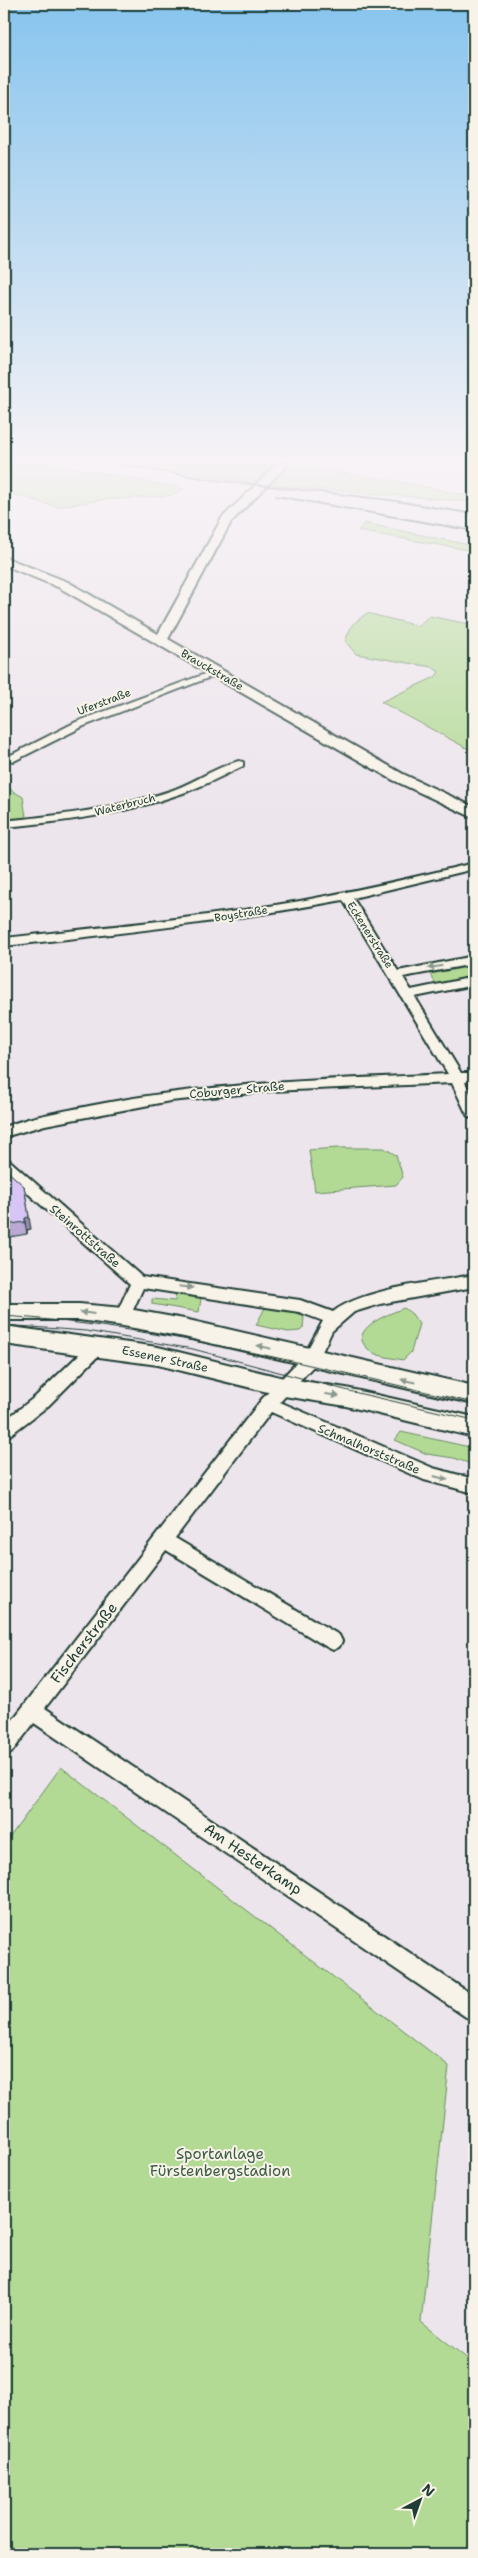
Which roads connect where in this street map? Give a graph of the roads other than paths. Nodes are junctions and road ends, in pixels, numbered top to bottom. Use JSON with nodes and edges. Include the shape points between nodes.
{"nodes":[{"id":1,"x":59,"y":582,"type":"edge"},
{"id":2,"x":192,"y":582,"type":"edge"},
{"id":3,"x":160,"y":640,"type":"junction"},
{"id":4,"x":216,"y":673,"type":"junction"},
{"id":5,"x":6,"y":758,"type":"edge"},
{"id":6,"x":239,"y":764,"type":"dead end"},
{"id":7,"x":474,"y":813,"type":"edge"},
{"id":8,"x":4,"y":824,"type":"edge"},
{"id":9,"x":474,"y":866,"type":"edge"},
{"id":10,"x":346,"y":896,"type":"junction"},
{"id":11,"x":4,"y":942,"type":"edge"},
{"id":12,"x":474,"y":960,"type":"edge"},
{"id":13,"x":395,"y":975,"type":"junction"},
{"id":14,"x":474,"y":981,"type":"edge"},
{"id":15,"x":408,"y":995,"type":"junction"},
{"id":16,"x":474,"y":1076,"type":"edge"},
{"id":17,"x":458,"y":1078,"type":"junction"},
{"id":18,"x":474,"y":1115,"type":"edge"},
{"id":19,"x":4,"y":1132,"type":"edge"},
{"id":20,"x":4,"y":1164,"type":"edge"},
{"id":21,"x":474,"y":1281,"type":"edge"},
{"id":22,"x":138,"y":1282,"type":"junction"},
{"id":23,"x":4,"y":1312,"type":"edge"},
{"id":24,"x":123,"y":1317,"type":"junction"},
{"id":25,"x":335,"y":1319,"type":"junction"},
{"id":26,"x":4,"y":1335,"type":"edge"},
{"id":27,"x":98,"y":1346,"type":"junction"},
{"id":28,"x":311,"y":1358,"type":"junction"},
{"id":29,"x":284,"y":1387,"type":"junction"},
{"id":30,"x":474,"y":1395,"type":"edge"},
{"id":31,"x":268,"y":1404,"type":"junction"},
{"id":32,"x":474,"y":1427,"type":"edge"},
{"id":33,"x":4,"y":1430,"type":"edge"},
{"id":34,"x":474,"y":1486,"type":"edge"},
{"id":35,"x":164,"y":1540,"type":"junction"},
{"id":36,"x":334,"y":1641,"type":"dead end"},
{"id":37,"x":31,"y":1710,"type":"junction"},
{"id":38,"x":4,"y":1746,"type":"edge"},
{"id":39,"x":474,"y":2008,"type":"edge"}],
"edges":[{"from":1,"to":3,"type":"main road","name":"Brauckstraße"},
{"from":2,"to":3,"type":"main road"},
{"from":3,"to":4,"type":"main road","name":"Brauckstraße"},
{"from":4,"to":5,"type":"street","name":"Uferstraße","via":[[80,724]]},
{"from":4,"to":7,"type":"main road","name":"Brauckstraße","via":[[416,786]]},
{"from":6,"to":8,"type":"street","name":"Waterbruch","via":[[178,791],[134,805],[85,815]]},
{"from":9,"to":10,"type":"street","name":"Boystraße"},
{"from":10,"to":11,"type":"street","name":"Boystraße","via":[[224,917]]},
{"from":10,"to":13,"type":"street","name":"Eckenerstraße"},
{"from":12,"to":13,"type":"street","name":"Eckenerstraße","one_way":true},
{"from":13,"to":15,"type":"street","name":"Eckenerstraße"},
{"from":14,"to":15,"type":"street"},
{"from":15,"to":17,"type":"street","name":"Eckenerstraße"},
{"from":16,"to":17,"type":"street","name":"Coburger Straße"},
{"from":17,"to":18,"type":"street","name":"Eckenerstraße"},
{"from":17,"to":19,"type":"street","name":"Coburger Straße","via":[[254,1088],[173,1096],[98,1108]]},
{"from":20,"to":22,"type":"street","name":"Steinrottstraße"},
{"from":21,"to":25,"type":"street","via":[[380,1298],[349,1308]]},
{"from":22,"to":24,"type":"street"},
{"from":22,"to":25,"type":"street","one_way":true,"via":[[300,1306]]},
{"from":24,"to":23,"type":"main road","one_way":true,"via":[[78,1312]]},
{"from":28,"to":24,"type":"main road","one_way":true},
{"from":25,"to":28,"type":"street","via":[[326,1327]]},
{"from":26,"to":27,"type":"main road","name":"Essener Straße"},
{"from":27,"to":29,"type":"main road","name":"Essener Straße","via":[[158,1356]]},
{"from":27,"to":33,"type":"street","via":[[42,1401]]},
{"from":28,"to":29,"type":"street"},
{"from":30,"to":28,"type":"main road","one_way":true},
{"from":29,"to":31,"type":"street","name":"Fischerstraße"},
{"from":29,"to":32,"type":"main road","one_way":true,"via":[[346,1397]]},
{"from":31,"to":34,"type":"street","name":"Schmalhorststraße","one_way":true,"via":[[430,1475]]},
{"from":31,"to":35,"type":"street","name":"Fischerstraße"},
{"from":35,"to":36,"type":"street"},
{"from":35,"to":37,"type":"street","name":"Fischerstraße"},
{"from":37,"to":38,"type":"street","name":"Fischerstraße"},
{"from":37,"to":39,"type":"street","name":"Am Hesterkamp"}]}
